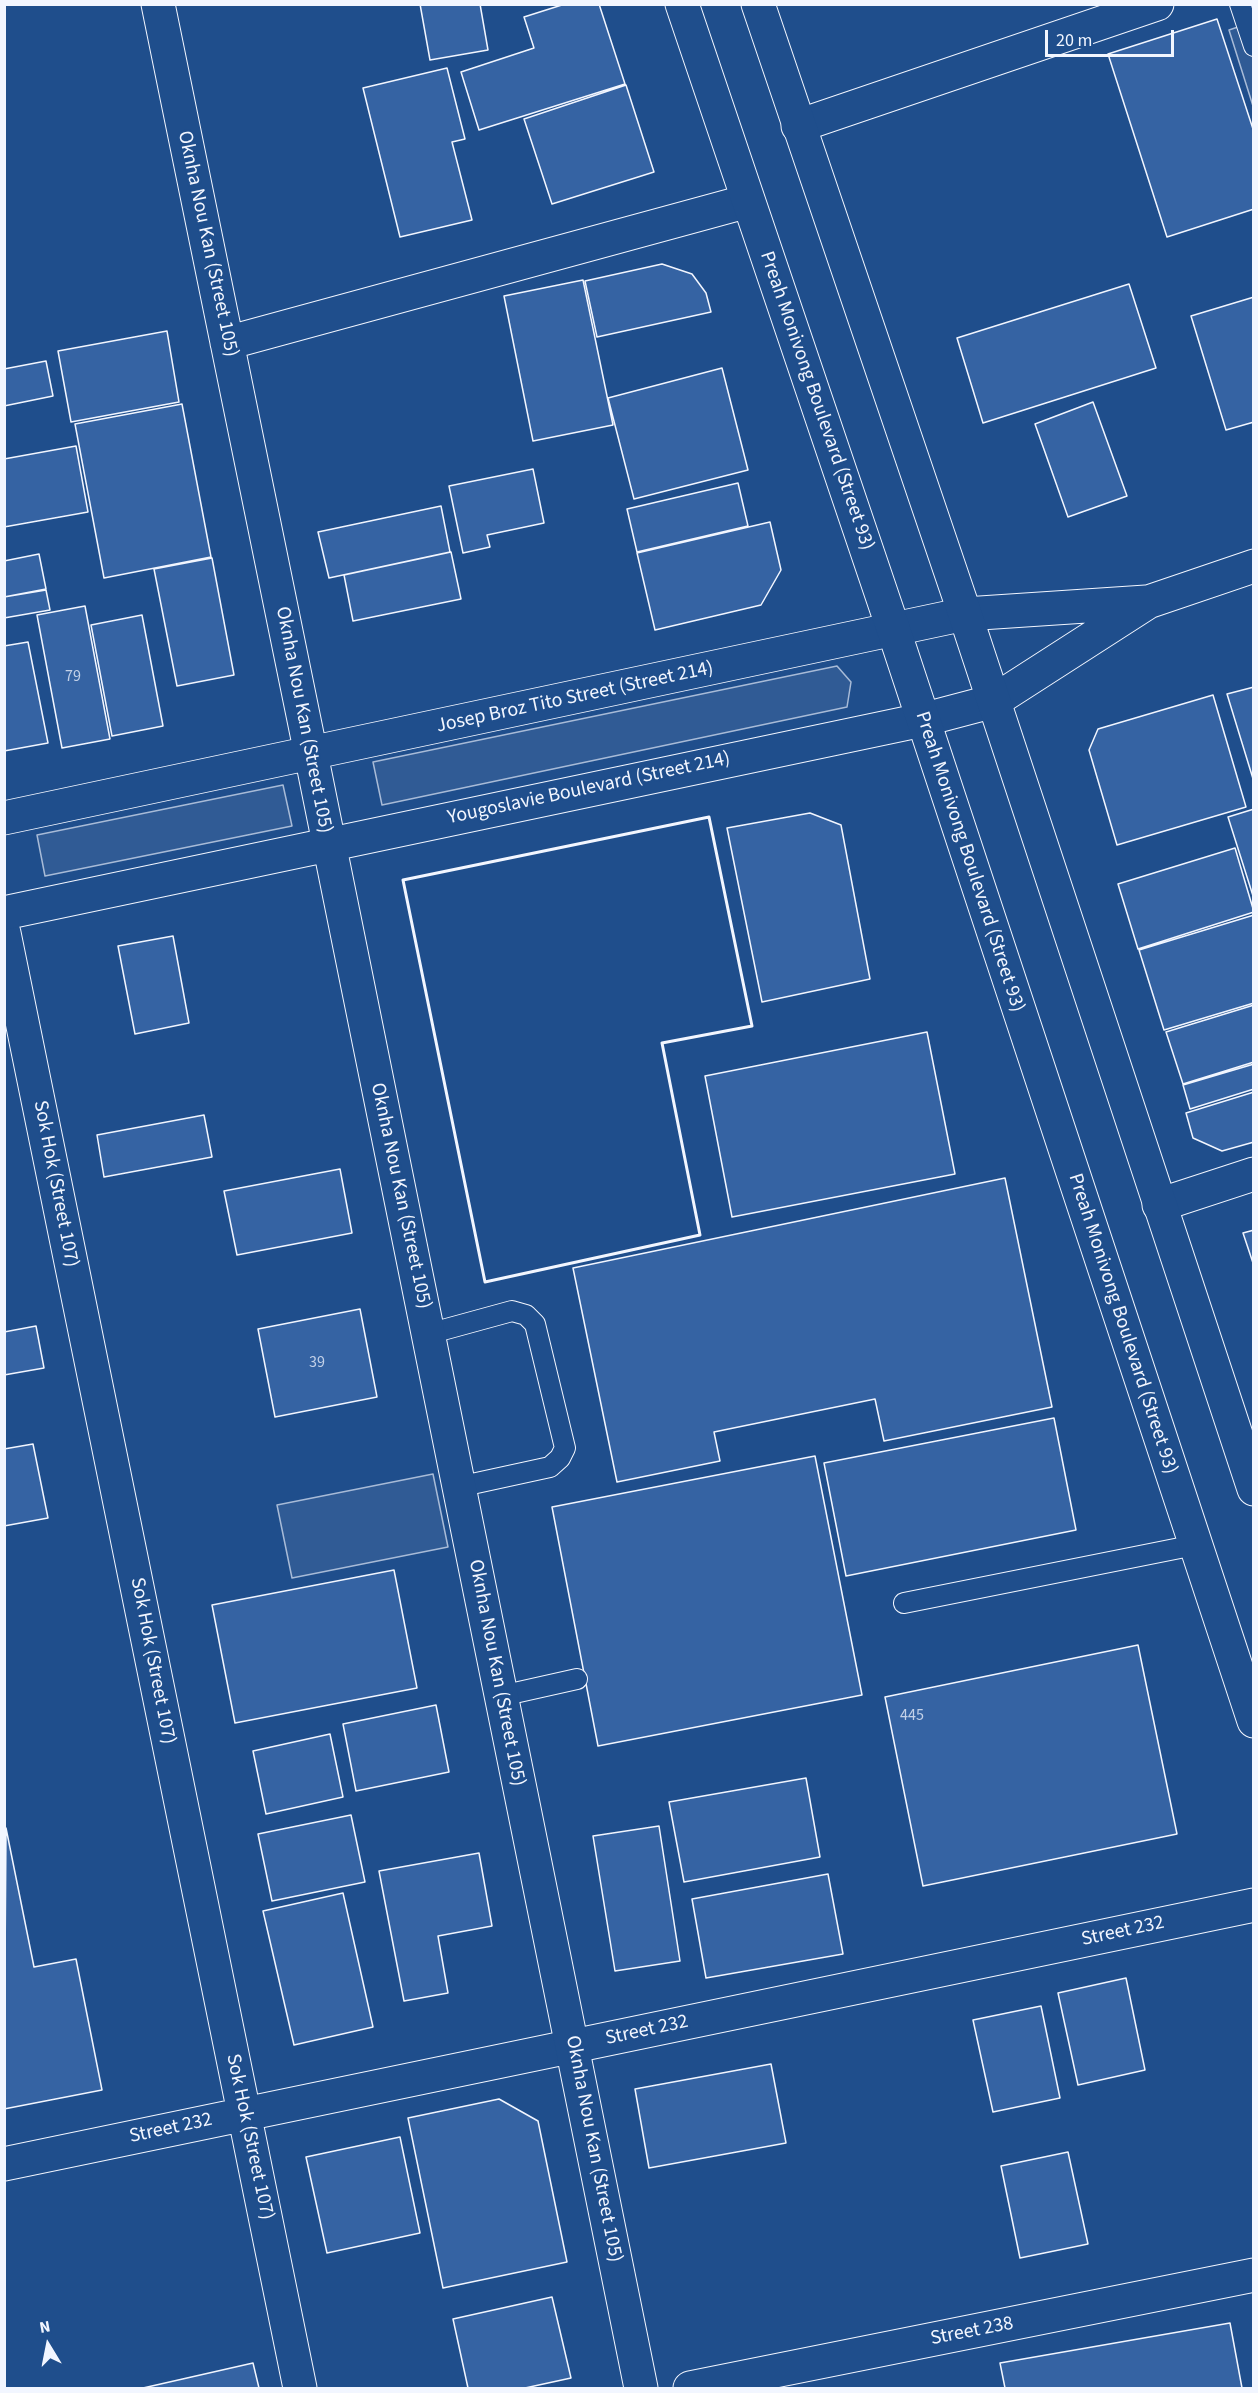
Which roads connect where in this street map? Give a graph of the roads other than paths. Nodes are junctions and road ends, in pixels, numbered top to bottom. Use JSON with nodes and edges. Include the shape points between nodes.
{"nodes":[{"id":1,"x":158,"y":4,"type":"edge"},
{"id":2,"x":682,"y":4,"type":"edge"},
{"id":3,"x":758,"y":4,"type":"edge"},
{"id":4,"x":1157,"y":4,"type":"edge"},
{"id":5,"x":1240,"y":4,"type":"edge"},
{"id":6,"x":1254,"y":46,"type":"edge"},
{"id":7,"x":798,"y":126,"type":"junction"},
{"id":8,"x":748,"y":201,"type":"junction"},
{"id":9,"x":227,"y":343,"type":"junction"},
{"id":10,"x":1254,"y":566,"type":"edge"},
{"id":11,"x":1148,"y":602,"type":"junction"},
{"id":12,"x":965,"y":614,"type":"junction"},
{"id":13,"x":894,"y":631,"type":"junction"},
{"id":14,"x":994,"y":701,"type":"junction"},
{"id":15,"x":922,"y":720,"type":"junction"},
{"id":16,"x":310,"y":754,"type":"junction"},
{"id":17,"x":4,"y":818,"type":"edge"},
{"id":18,"x":328,"y":844,"type":"junction"},
{"id":19,"x":4,"y":913,"type":"edge"},
{"id":20,"x":4,"y":933,"type":"edge"},
{"id":21,"x":1254,"y":1174,"type":"edge"},
{"id":22,"x":1159,"y":1205,"type":"junction"},
{"id":23,"x":428,"y":1334,"type":"junction"},
{"id":24,"x":458,"y":1487,"type":"junction"},
{"id":25,"x":1254,"y":1489,"type":"edge"},
{"id":26,"x":1195,"y":1545,"type":"junction"},
{"id":27,"x":904,"y":1603,"type":"dead end"},
{"id":28,"x":577,"y":1679,"type":"dead end"},
{"id":29,"x":501,"y":1696,"type":"junction"},
{"id":30,"x":1254,"y":1721,"type":"edge"},
{"id":31,"x":1254,"y":1905,"type":"edge"},
{"id":32,"x":572,"y":2046,"type":"junction"},
{"id":33,"x":244,"y":2114,"type":"junction"},
{"id":34,"x":4,"y":2164,"type":"edge"},
{"id":35,"x":1254,"y":2275,"type":"edge"},
{"id":36,"x":300,"y":2388,"type":"edge"},
{"id":37,"x":641,"y":2388,"type":"edge"},
{"id":38,"x":690,"y":2388,"type":"edge"}],
"edges":[{"from":1,"to":9,"type":"main road","name":"Oknha Nou Kan (Street 105)"},
{"from":2,"to":8,"type":"main road","name":"Preah Monivong Boulevard (Street 93)"},
{"from":3,"to":7,"type":"main road"},
{"from":4,"to":7,"type":"main road"},
{"from":5,"to":6,"type":"lane"},
{"from":7,"to":12,"type":"main road"},
{"from":8,"to":9,"type":"main road"},
{"from":8,"to":13,"type":"main road","name":"Preah Monivong Boulevard (Street 93)"},
{"from":9,"to":16,"type":"main road","name":"Oknha Nou Kan (Street 105)"},
{"from":10,"to":11,"type":"main road"},
{"from":11,"to":12,"type":"main road","name":"Josep Broz Tito Street (Street 214)"},
{"from":11,"to":14,"type":"main road","name":"Yougoslavie Boulevard (Street 214)"},
{"from":12,"to":13,"type":"main road","name":"Josep Broz Tito Street (Street 214)"},
{"from":12,"to":14,"type":"main road"},
{"from":13,"to":15,"type":"main road","name":"Preah Monivong Boulevard (Street 93)"},
{"from":13,"to":16,"type":"main road","name":"Josep Broz Tito Street (Street 214)"},
{"from":14,"to":15,"type":"main road","name":"Yougoslavie Boulevard (Street 214)"},
{"from":14,"to":22,"type":"main road"},
{"from":15,"to":18,"type":"main road","name":"Yougoslavie Boulevard (Street 214)"},
{"from":15,"to":26,"type":"main road","name":"Preah Monivong Boulevard (Street 93)"},
{"from":16,"to":17,"type":"main road","name":"Josep Broz Tito Street (Street 214)"},
{"from":16,"to":18,"type":"main road","name":"Oknha Nou Kan (Street 105)"},
{"from":18,"to":19,"type":"main road","name":"Yougoslavie Boulevard (Street 214)"},
{"from":18,"to":23,"type":"main road","name":"Oknha Nou Kan (Street 105)"},
{"from":20,"to":33,"type":"main road","name":"Sok Hok (Street 107)"},
{"from":21,"to":22,"type":"main road"},
{"from":22,"to":25,"type":"main road"},
{"from":23,"to":24,"type":"main road","name":"Oknha Nou Kan (Street 105)"},
{"from":23,"to":24,"type":"lane","via":[[512,1311],[526,1315],[535,1324],[565,1448],[550,1467]]},
{"from":24,"to":29,"type":"main road","name":"Oknha Nou Kan (Street 105)"},
{"from":26,"to":27,"type":"lane"},
{"from":26,"to":30,"type":"main road","name":"Preah Monivong Boulevard (Street 93)"},
{"from":28,"to":29,"type":"lane"},
{"from":29,"to":32,"type":"main road","name":"Oknha Nou Kan (Street 105)"},
{"from":31,"to":32,"type":"main road","name":"Street 232"},
{"from":32,"to":33,"type":"main road","name":"Street 232"},
{"from":32,"to":37,"type":"main road","name":"Oknha Nou Kan (Street 105)"},
{"from":33,"to":34,"type":"main road","name":"Street 232"},
{"from":33,"to":36,"type":"main road","name":"Sok Hok (Street 107)"},
{"from":35,"to":38,"type":"main road","name":"Street 238"}]}
